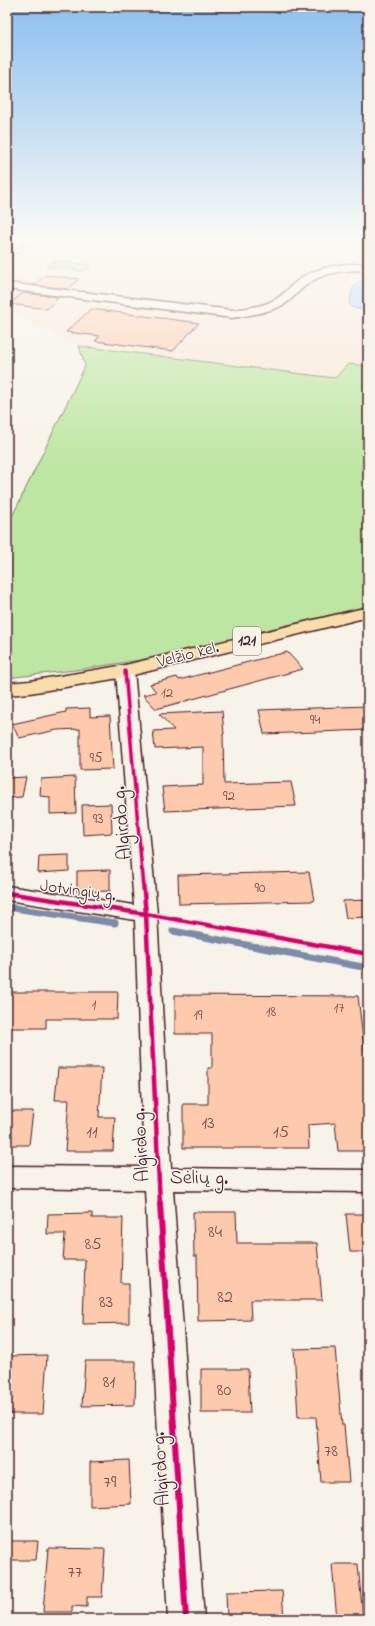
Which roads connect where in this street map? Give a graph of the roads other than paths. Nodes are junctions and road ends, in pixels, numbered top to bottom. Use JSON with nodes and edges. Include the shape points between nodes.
{"nodes":[{"id":1,"x":368,"y":612,"type":"edge"},
{"id":2,"x":125,"y":671,"type":"junction"},
{"id":3,"x":30,"y":687,"type":"junction"},
{"id":4,"x":7,"y":690,"type":"edge"},
{"id":5,"x":7,"y":695,"type":"edge"},
{"id":6,"x":7,"y":893,"type":"edge"},
{"id":7,"x":146,"y":914,"type":"junction"},
{"id":8,"x":7,"y":1177,"type":"edge"},
{"id":9,"x":158,"y":1179,"type":"junction"},
{"id":10,"x":368,"y":1180,"type":"edge"},
{"id":11,"x":186,"y":1619,"type":"edge"}],
"edges":[{"from":1,"to":2,"type":"main road","name":"Velžio kel.","number":"121"},
{"from":2,"to":3,"type":"main road","name":"Velžio kel.","number":"121"},
{"from":2,"to":7,"type":"street","name":"Algirdo g."},
{"from":3,"to":4,"type":"main road","name":"Velžio kel.","number":"121"},
{"from":3,"to":5,"type":"main road"},
{"from":6,"to":7,"type":"street","name":"Jotvingių g."},
{"from":7,"to":9,"type":"street","name":"Algirdo g."},
{"from":8,"to":9,"type":"street","name":"Sėlių g."},
{"from":9,"to":10,"type":"street","name":"Sėlių g."},
{"from":9,"to":11,"type":"street","name":"Algirdo g."}]}
